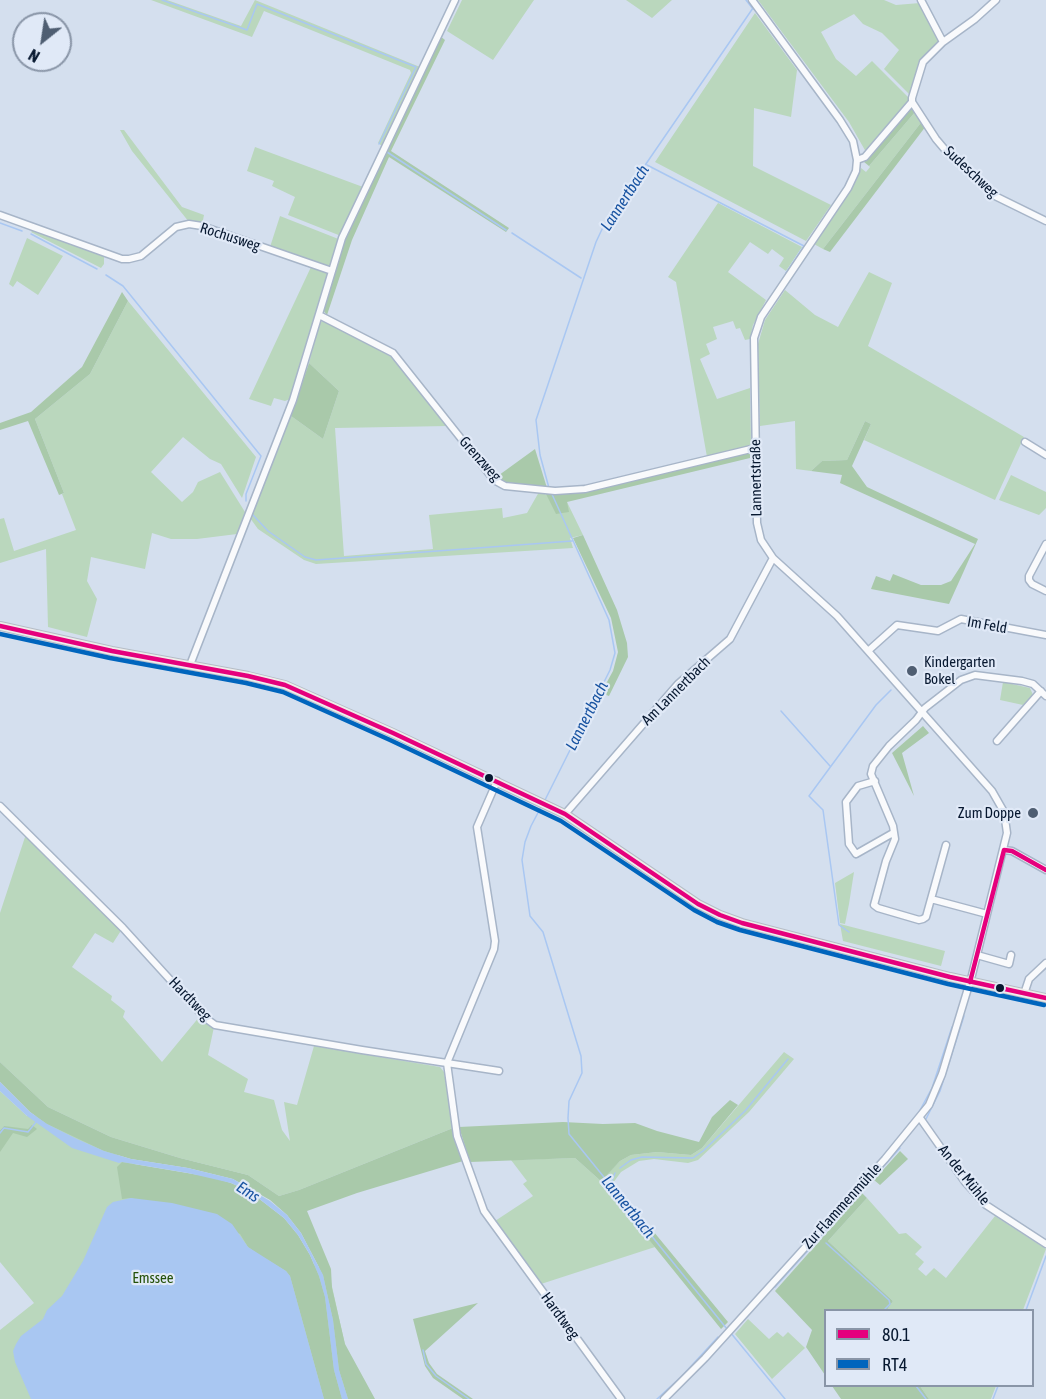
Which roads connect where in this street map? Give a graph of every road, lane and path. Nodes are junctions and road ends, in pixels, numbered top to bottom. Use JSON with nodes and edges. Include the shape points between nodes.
{"nodes":[{"id":1,"x":455,"y":0,"type":"edge"},
{"id":2,"x":752,"y":0,"type":"edge"},
{"id":3,"x":921,"y":0,"type":"edge"},
{"id":4,"x":996,"y":0,"type":"edge"},
{"id":5,"x":943,"y":42,"type":"junction"},
{"id":6,"x":912,"y":102,"type":"junction"},
{"id":7,"x":858,"y":160,"type":"junction"},
{"id":8,"x":0,"y":215,"type":"edge"},
{"id":9,"x":1046,"y":221,"type":"edge"},
{"id":10,"x":332,"y":271,"type":"junction"},
{"id":11,"x":319,"y":315,"type":"junction"},
{"id":12,"x":1025,"y":442,"type":"dead end"},
{"id":13,"x":755,"y":448,"type":"junction"},
{"id":14,"x":1046,"y":455,"type":"edge"},
{"id":15,"x":1046,"y":544,"type":"edge"},
{"id":16,"x":773,"y":558,"type":"junction"},
{"id":17,"x":1046,"y":591,"type":"edge"},
{"id":18,"x":0,"y":626,"type":"edge"},
{"id":19,"x":1046,"y":635,"type":"edge"},
{"id":20,"x":868,"y":651,"type":"junction"},
{"id":21,"x":190,"y":665,"type":"junction"},
{"id":22,"x":1043,"y":693,"type":"edge"},
{"id":23,"x":922,"y":713,"type":"junction"},
{"id":24,"x":998,"y":741,"type":"dead end"},
{"id":25,"x":497,"y":781,"type":"junction"},
{"id":26,"x":874,"y":782,"type":"junction"},
{"id":27,"x":0,"y":806,"type":"edge"},
{"id":28,"x":565,"y":814,"type":"junction"},
{"id":29,"x":893,"y":833,"type":"junction"},
{"id":30,"x":946,"y":845,"type":"dead end"},
{"id":31,"x":1004,"y":850,"type":"junction"},
{"id":32,"x":1046,"y":870,"type":"edge"},
{"id":33,"x":931,"y":899,"type":"junction"},
{"id":34,"x":987,"y":914,"type":"junction"},
{"id":35,"x":977,"y":955,"type":"junction"},
{"id":36,"x":1011,"y":955,"type":"dead end"},
{"id":37,"x":1046,"y":963,"type":"edge"},
{"id":38,"x":970,"y":981,"type":"junction"},
{"id":39,"x":1024,"y":993,"type":"junction"},
{"id":40,"x":1046,"y":998,"type":"edge"},
{"id":41,"x":447,"y":1063,"type":"junction"},
{"id":42,"x":500,"y":1071,"type":"dead end"},
{"id":43,"x":920,"y":1118,"type":"junction"},
{"id":44,"x":1046,"y":1244,"type":"edge"},
{"id":45,"x":621,"y":1399,"type":"edge"},
{"id":46,"x":664,"y":1399,"type":"edge"}],
"edges":[{"from":1,"to":10,"type":"street","via":[[342,238]]},
{"from":2,"to":7,"type":"street","via":[[840,120],[853,141]]},
{"from":3,"to":5,"type":"street"},
{"from":4,"to":5,"type":"street"},
{"from":5,"to":6,"type":"street","via":[[923,62]]},
{"from":6,"to":7,"type":"street","via":[[865,157]]},
{"from":6,"to":9,"type":"street","name":"Sudeschweg","via":[[947,152],[995,196]]},
{"from":7,"to":13,"type":"street","name":"Lannertstraße","via":[[848,188],[757,327]]},
{"from":8,"to":10,"type":"street","name":"Rochusweg","via":[[122,259],[141,255],[176,227],[189,224]]},
{"from":10,"to":11,"type":"street"},
{"from":11,"to":13,"type":"street","name":"Grenzweg","via":[[393,353],[494,480],[506,486],[585,489]]},
{"from":11,"to":21,"type":"street","via":[[293,400]]},
{"from":12,"to":14,"type":"street"},
{"from":13,"to":16,"type":"street","name":"Lannertstraße","via":[[757,523],[761,540]]},
{"from":15,"to":17,"type":"street","via":[[1029,580]]},
{"from":16,"to":20,"type":"street","name":"Lannertstraße","via":[[837,616]]},
{"from":16,"to":28,"type":"street","name":"Am Lannertbach","via":[[730,639],[678,684]]},
{"from":18,"to":21,"type":"main road"},
{"from":19,"to":20,"type":"street","name":"Im Feld","via":[[962,619],[938,632],[897,625]]},
{"from":20,"to":23,"type":"street","name":"Lannertstraße"},
{"from":21,"to":25,"type":"main road","via":[[285,685]]},
{"from":22,"to":23,"type":"street","via":[[1022,681],[975,675],[946,690]]},
{"from":22,"to":24,"type":"street"},
{"from":23,"to":26,"type":"street","via":[[873,766]]},
{"from":23,"to":31,"type":"street","name":"Lannertstraße","via":[[1000,803],[1007,824]]},
{"from":25,"to":28,"type":"main road"},
{"from":25,"to":41,"type":"street","via":[[477,827],[494,949]]},
{"from":26,"to":29,"type":"street"},
{"from":26,"to":29,"type":"street","via":[[858,786],[846,802],[849,844],[856,854]]},
{"from":27,"to":41,"type":"street","name":"Hardtweg","via":[[215,1025]]},
{"from":28,"to":38,"type":"main road","via":[[720,915]]},
{"from":29,"to":33,"type":"street","via":[[895,839],[874,905],[920,920],[926,917]]},
{"from":30,"to":33,"type":"street"},
{"from":31,"to":32,"type":"street"},
{"from":31,"to":34,"type":"street","name":"Lannertstraße"},
{"from":33,"to":34,"type":"street"},
{"from":34,"to":35,"type":"street","name":"Lannertstraße"},
{"from":35,"to":36,"type":"street","via":[[1009,964]]},
{"from":35,"to":38,"type":"street","name":"Lannertstraße"},
{"from":37,"to":39,"type":"street","via":[[1029,979]]},
{"from":38,"to":39,"type":"main road"},
{"from":38,"to":43,"type":"street","name":"Zur Flammenmühle","via":[[934,1097]]},
{"from":39,"to":40,"type":"main road"},
{"from":41,"to":42,"type":"street","name":"Hardtweg"},
{"from":41,"to":45,"type":"street","name":"Hardtweg","via":[[457,1136],[484,1210]]},
{"from":43,"to":44,"type":"street","name":"An der Mühle","via":[[986,1205]]},
{"from":43,"to":46,"type":"street","name":"Zur Flammenmühle"}]}
